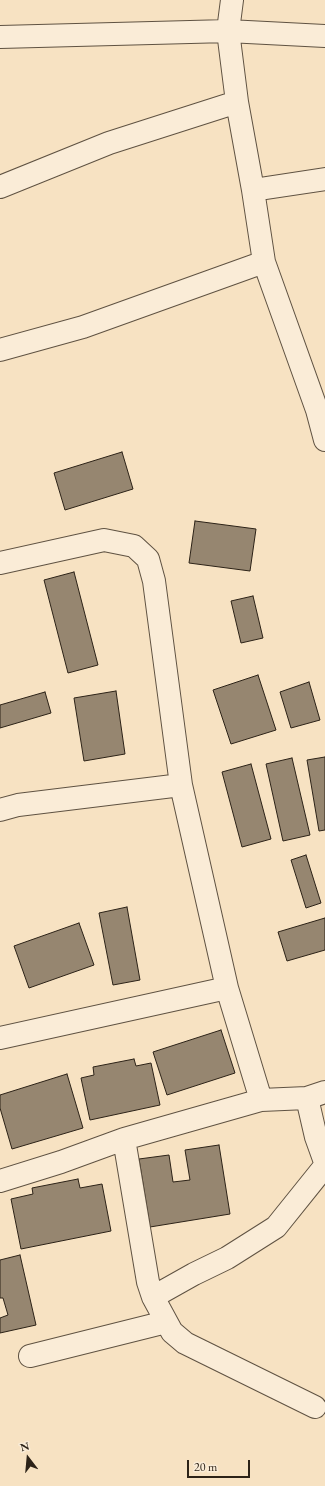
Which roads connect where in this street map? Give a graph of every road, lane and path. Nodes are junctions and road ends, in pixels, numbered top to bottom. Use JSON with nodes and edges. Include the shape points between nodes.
{"nodes":[{"id":1,"x":232,"y":0,"type":"edge"},
{"id":2,"x":228,"y":31,"type":"junction"},
{"id":3,"x":325,"y":36,"type":"edge"},
{"id":4,"x":0,"y":37,"type":"edge"},
{"id":5,"x":237,"y":102,"type":"junction"},
{"id":6,"x":325,"y":179,"type":"edge"},
{"id":7,"x":0,"y":187,"type":"edge"},
{"id":8,"x":253,"y":190,"type":"junction"},
{"id":9,"x":264,"y":262,"type":"junction"},
{"id":10,"x":0,"y":350,"type":"edge"},
{"id":11,"x":321,"y":409,"type":"edge"},
{"id":12,"x":325,"y":440,"type":"edge"},
{"id":13,"x":0,"y":563,"type":"edge"},
{"id":14,"x":181,"y":785,"type":"junction"},
{"id":15,"x":0,"y":810,"type":"edge"},
{"id":16,"x":227,"y":988,"type":"junction"},
{"id":17,"x":0,"y":1038,"type":"edge"},
{"id":18,"x":316,"y":1095,"type":"edge"},
{"id":19,"x":261,"y":1100,"type":"junction"},
{"id":20,"x":124,"y":1139,"type":"junction"},
{"id":21,"x":325,"y":1162,"type":"edge"},
{"id":22,"x":325,"y":1166,"type":"edge"},
{"id":23,"x":0,"y":1181,"type":"edge"},
{"id":24,"x":153,"y":1298,"type":"junction"},
{"id":25,"x":166,"y":1322,"type":"junction"},
{"id":26,"x":30,"y":1356,"type":"dead end"},
{"id":27,"x":316,"y":1407,"type":"dead end"}],
"edges":[{"from":1,"to":2,"type":"street"},
{"from":2,"to":3,"type":"street"},
{"from":2,"to":4,"type":"street"},
{"from":2,"to":5,"type":"street"},
{"from":5,"to":7,"type":"street","via":[[109,143]]},
{"from":5,"to":8,"type":"street"},
{"from":6,"to":8,"type":"street"},
{"from":8,"to":9,"type":"street"},
{"from":9,"to":10,"type":"street","via":[[84,326]]},
{"from":9,"to":11,"type":"street"},
{"from":11,"to":12,"type":"street"},
{"from":13,"to":14,"type":"street","via":[[104,540],[134,546],[148,559],[154,581]]},
{"from":14,"to":15,"type":"street","via":[[18,805]]},
{"from":14,"to":16,"type":"street"},
{"from":16,"to":17,"type":"street"},
{"from":16,"to":19,"type":"street"},
{"from":18,"to":19,"type":"street"},
{"from":18,"to":21,"type":"street","via":[[316,1137]]},
{"from":19,"to":20,"type":"street"},
{"from":20,"to":23,"type":"street"},
{"from":20,"to":24,"type":"street","via":[[148,1282]]},
{"from":22,"to":24,"type":"street","via":[[276,1227]]},
{"from":24,"to":25,"type":"street"},
{"from":25,"to":26,"type":"street"},
{"from":25,"to":27,"type":"street","via":[[172,1332],[185,1343]]}]}
